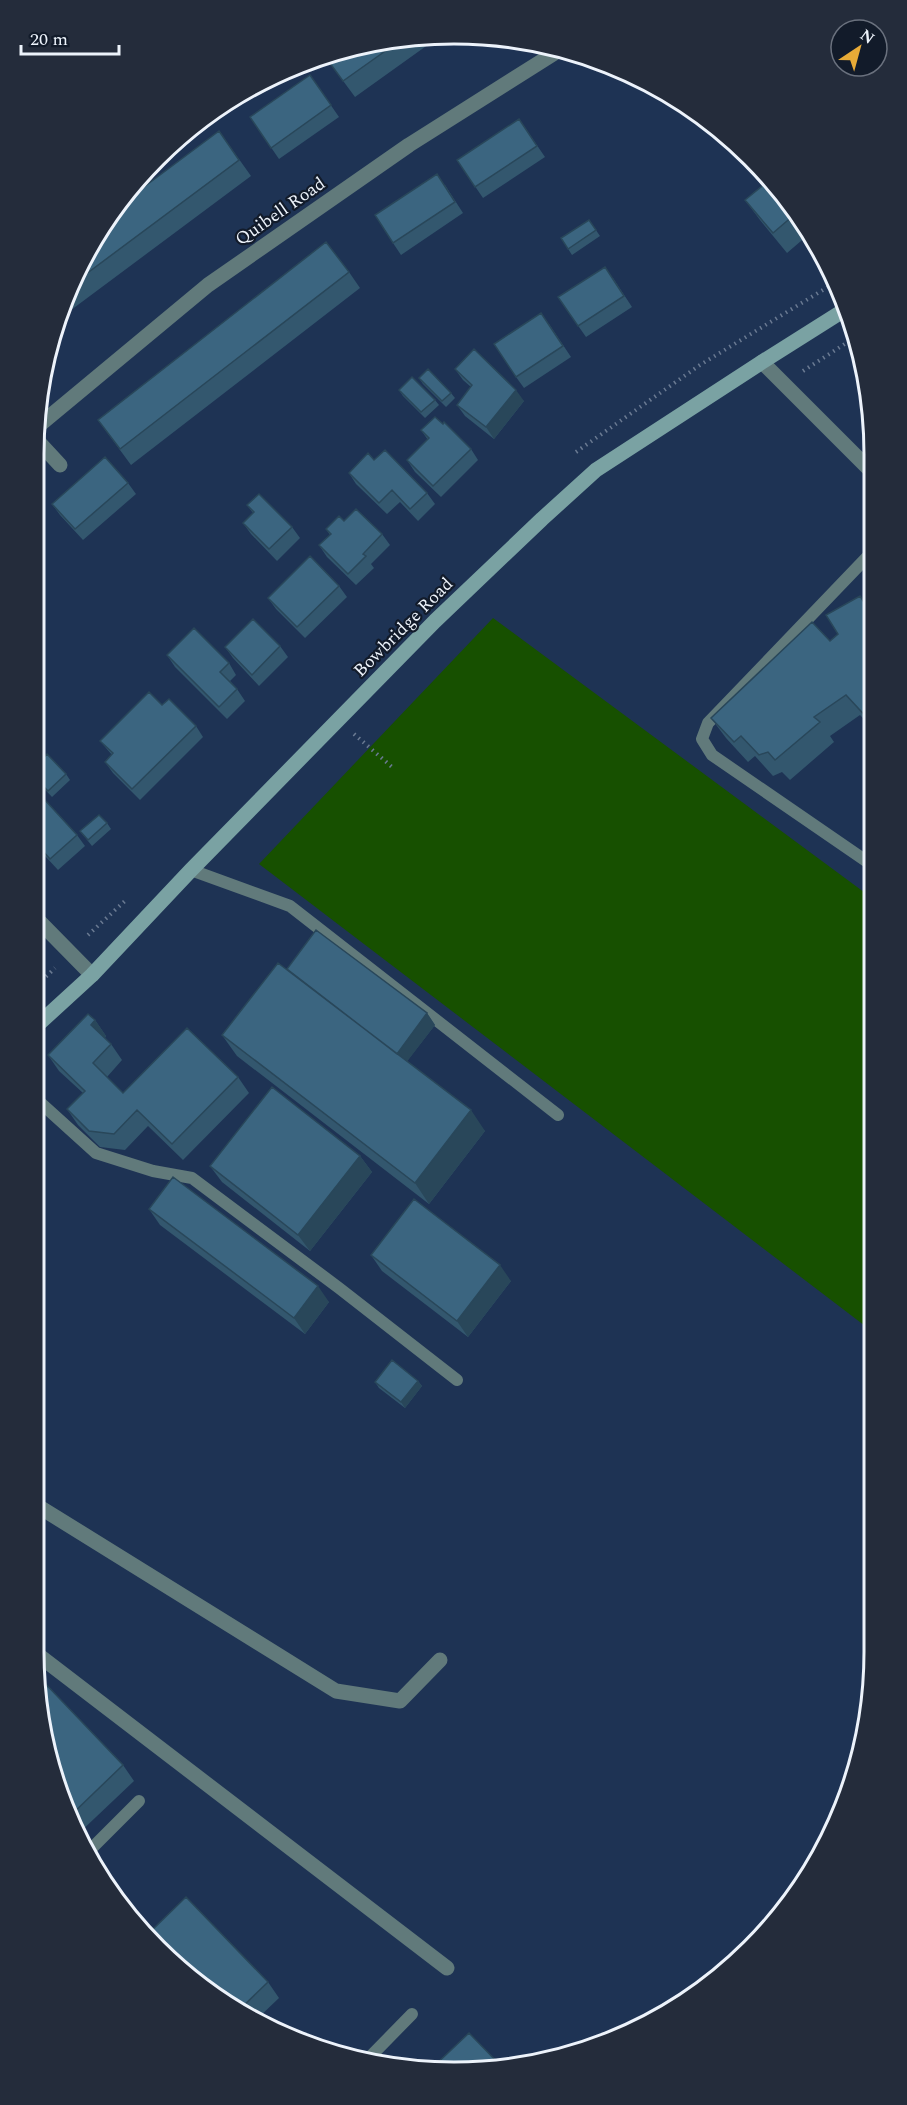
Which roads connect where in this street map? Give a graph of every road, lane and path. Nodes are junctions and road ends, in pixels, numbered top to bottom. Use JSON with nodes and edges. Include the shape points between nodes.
{"nodes":[{"id":1,"x":551,"y":55,"type":"edge"},
{"id":2,"x":839,"y":314,"type":"edge"},
{"id":3,"x":848,"y":342,"type":"edge"},
{"id":4,"x":762,"y":362,"type":"junction"},
{"id":5,"x":785,"y":383,"type":"junction"},
{"id":6,"x":45,"y":421,"type":"edge"},
{"id":7,"x":44,"y":448,"type":"edge"},
{"id":8,"x":864,"y":464,"type":"edge"},
{"id":9,"x":60,"y":465,"type":"dead end"},
{"id":10,"x":864,"y":561,"type":"edge"},
{"id":11,"x":338,"y":720,"type":"junction"},
{"id":12,"x":392,"y":767,"type":"dead end"},
{"id":13,"x":864,"y":860,"type":"edge"},
{"id":14,"x":190,"y":870,"type":"junction"},
{"id":15,"x":44,"y":927,"type":"edge"},
{"id":16,"x":92,"y":975,"type":"junction"},
{"id":17,"x":44,"y":1019,"type":"edge"},
{"id":18,"x":44,"y":1106,"type":"edge"},
{"id":19,"x":558,"y":1115,"type":"dead end"},
{"id":20,"x":457,"y":1380,"type":"dead end"},
{"id":21,"x":44,"y":1510,"type":"edge"},
{"id":22,"x":44,"y":1659,"type":"edge"},
{"id":23,"x":440,"y":1660,"type":"dead end"},
{"id":24,"x":139,"y":1801,"type":"dead end"},
{"id":25,"x":93,"y":1847,"type":"edge"},
{"id":26,"x":447,"y":1968,"type":"dead end"},
{"id":27,"x":412,"y":2014,"type":"dead end"},
{"id":28,"x":372,"y":2054,"type":"edge"}],
"edges":[{"from":1,"to":6,"type":"street","name":"Quibell Road","via":[[409,145],[208,285]]},
{"from":2,"to":4,"type":"street","name":"Bowbridge Road"},
{"from":3,"to":5,"type":"path"},
{"from":4,"to":5,"type":"street"},
{"from":4,"to":11,"type":"street","name":"Bowbridge Road","via":[[596,470],[435,621]]},
{"from":5,"to":8,"type":"street"},
{"from":7,"to":9,"type":"street"},
{"from":10,"to":13,"type":"lane","via":[[708,723],[702,739],[712,755]]},
{"from":11,"to":12,"type":"path"},
{"from":11,"to":14,"type":"street","name":"Bowbridge Road"},
{"from":14,"to":16,"type":"street","name":"Bowbridge Road"},
{"from":14,"to":19,"type":"lane","via":[[290,906]]},
{"from":15,"to":16,"type":"street"},
{"from":16,"to":17,"type":"street","name":"Bowbridge Road"},
{"from":18,"to":20,"type":"lane","via":[[96,1153],[153,1171],[192,1178]]},
{"from":21,"to":23,"type":"street","via":[[336,1691],[400,1701]]},
{"from":22,"to":26,"type":"street"},
{"from":24,"to":25,"type":"lane"},
{"from":27,"to":28,"type":"lane"}]}
